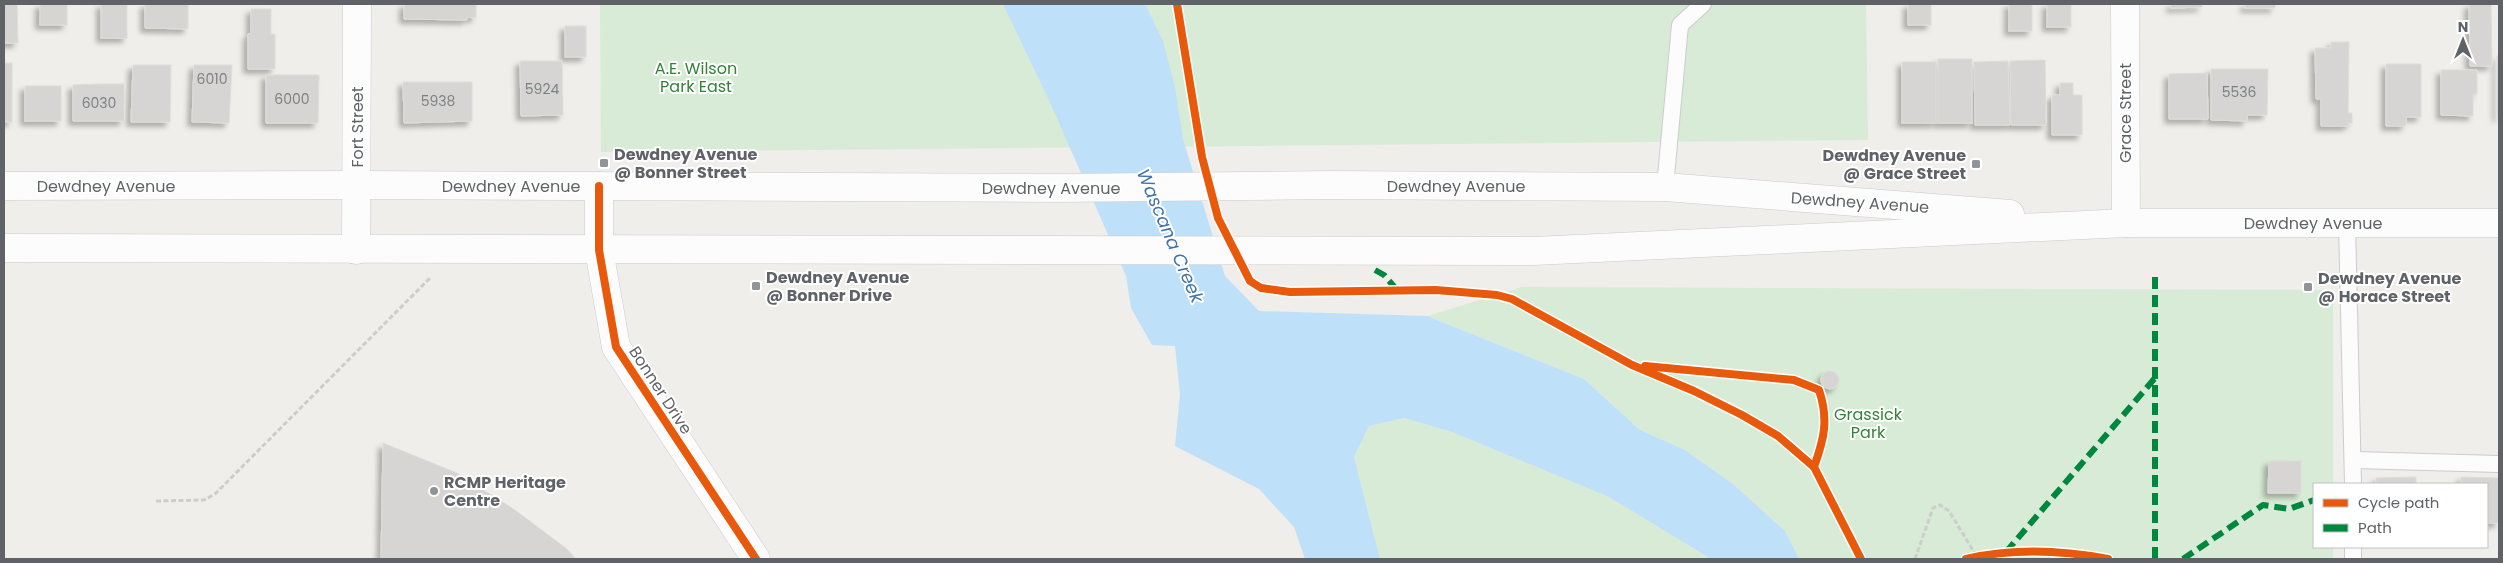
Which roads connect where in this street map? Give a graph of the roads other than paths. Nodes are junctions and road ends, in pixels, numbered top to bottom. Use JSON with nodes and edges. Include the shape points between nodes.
{"nodes":[{"id":1,"x":358,"y":4,"type":"edge"},
{"id":2,"x":1703,"y":4,"type":"edge"},
{"id":3,"x":2125,"y":4,"type":"edge"},
{"id":4,"x":356,"y":185,"type":"junction"},
{"id":5,"x":4,"y":186,"type":"edge"},
{"id":6,"x":599,"y":186,"type":"junction"},
{"id":7,"x":1665,"y":187,"type":"junction"},
{"id":8,"x":2126,"y":223,"type":"junction"},
{"id":9,"x":2347,"y":223,"type":"junction"},
{"id":10,"x":2499,"y":223,"type":"edge"},
{"id":11,"x":4,"y":248,"type":"edge"},
{"id":12,"x":356,"y":250,"type":"junction"},
{"id":13,"x":599,"y":250,"type":"junction"},
{"id":14,"x":2354,"y":460,"type":"junction"},
{"id":15,"x":2499,"y":464,"type":"edge"},
{"id":16,"x":2353,"y":483,"type":"edge"},
{"id":17,"x":756,"y":559,"type":"edge"}],
"edges":[{"from":1,"to":4,"type":"main road","name":"Fort Street"},
{"from":2,"to":7,"type":"lane","via":[[1680,25]]},
{"from":3,"to":8,"type":"main road","name":"Grace Street"},
{"from":4,"to":5,"type":"main road","name":"Dewdney Avenue"},
{"from":4,"to":6,"type":"main road","name":"Dewdney Avenue"},
{"from":4,"to":12,"type":"main road","name":"Fort Street"},
{"from":6,"to":7,"type":"main road","name":"Dewdney Avenue"},
{"from":6,"to":13,"type":"main road","name":"Bonner Drive"},
{"from":7,"to":8,"type":"main road","name":"Dewdney Avenue"},
{"from":8,"to":9,"type":"main road","name":"Dewdney Avenue"},
{"from":8,"to":13,"type":"main road","name":"Dewdney Avenue","via":[[1534,251]]},
{"from":9,"to":10,"type":"main road","name":"Dewdney Avenue"},
{"from":9,"to":14,"type":"lane"},
{"from":11,"to":12,"type":"main road","name":"Dewdney Avenue"},
{"from":12,"to":13,"type":"main road","name":"Dewdney Avenue"},
{"from":13,"to":17,"type":"main road","name":"Bonner Drive","via":[[616,346]]},
{"from":14,"to":15,"type":"lane"},
{"from":14,"to":16,"type":"lane"}]}
